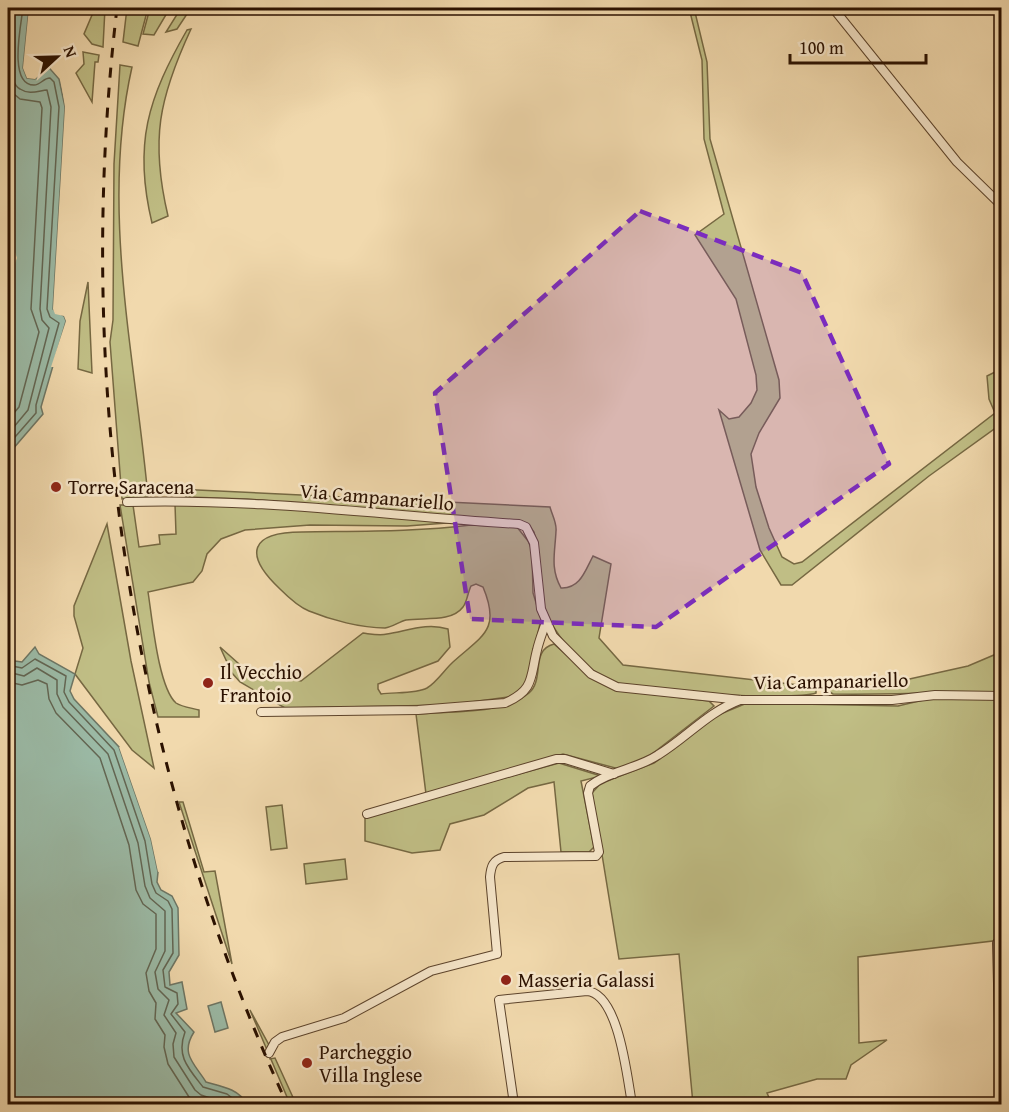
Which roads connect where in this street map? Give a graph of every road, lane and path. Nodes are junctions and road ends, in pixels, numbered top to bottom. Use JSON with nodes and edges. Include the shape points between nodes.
{"nodes":[{"id":1,"x":833,"y":8,"type":"edge"},
{"id":2,"x":1002,"y":206,"type":"edge"},
{"id":3,"x":127,"y":502,"type":"dead end"},
{"id":4,"x":546,"y":622,"type":"junction"},
{"id":5,"x":1002,"y":696,"type":"edge"},
{"id":6,"x":741,"y":700,"type":"junction"},
{"id":7,"x":261,"y":712,"type":"dead end"},
{"id":8,"x":614,"y":774,"type":"junction"},
{"id":9,"x":367,"y":814,"type":"dead end"},
{"id":10,"x":997,"y":943,"type":"dead end"},
{"id":11,"x":1001,"y":1039,"type":"edge"},
{"id":12,"x":269,"y":1053,"type":"dead end"},
{"id":13,"x":514,"y":1104,"type":"edge"},
{"id":14,"x":632,"y":1104,"type":"edge"},
{"id":15,"x":1001,"y":1104,"type":"edge"}],
"edges":[{"from":1,"to":2,"type":"street","via":[[957,162]]},
{"from":3,"to":4,"type":"street","name":"Via Campanariello","via":[[246,502],[526,527],[534,543],[537,594]]},
{"from":4,"to":6,"type":"street","name":"Via Campanariello","via":[[562,647],[591,674],[617,687]]},
{"from":4,"to":7,"type":"street","via":[[531,682],[526,690],[505,703],[418,710]]},
{"from":5,"to":6,"type":"street","name":"Via Campanariello"},
{"from":6,"to":8,"type":"street","via":[[714,713],[659,755]]},
{"from":8,"to":9,"type":"street","via":[[556,759]]},
{"from":8,"to":12,"type":"street","via":[[594,782],[588,793],[599,852],[596,856],[504,857],[491,866],[497,954],[431,970],[344,1018],[282,1037]]},
{"from":10,"to":11,"type":"street"},
{"from":11,"to":15,"type":"street"},
{"from":13,"to":14,"type":"street","via":[[499,1000],[587,991],[601,996],[613,1015]]}]}
